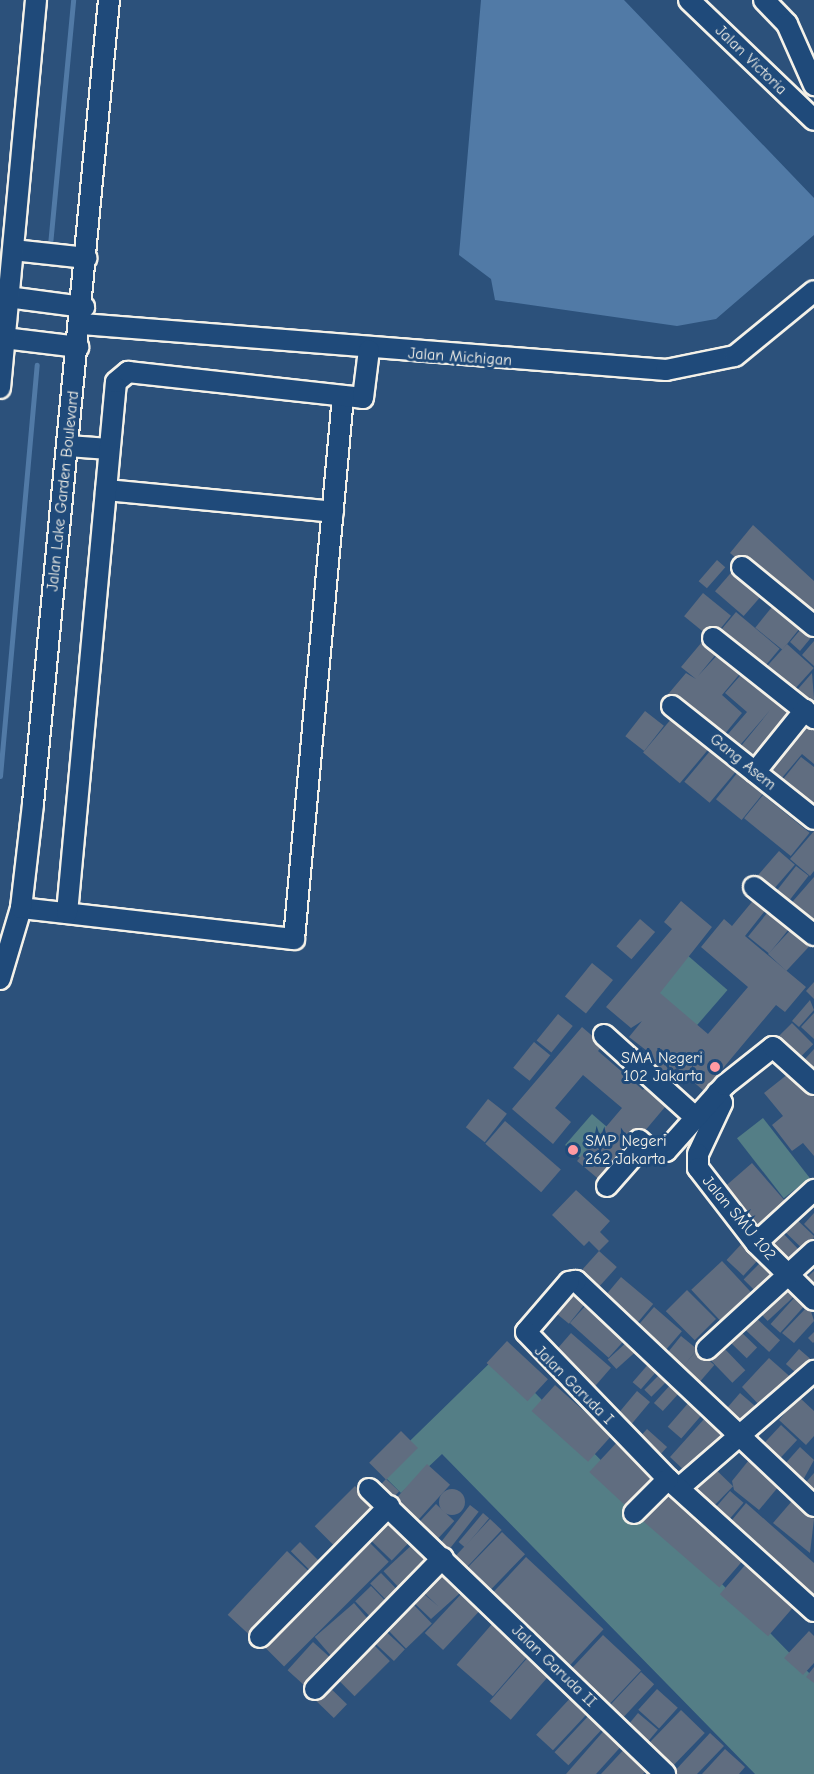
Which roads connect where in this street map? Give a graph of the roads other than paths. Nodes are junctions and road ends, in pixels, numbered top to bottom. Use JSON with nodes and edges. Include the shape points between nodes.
{"nodes":[{"id":1,"x":36,"y":0,"type":"edge"},
{"id":2,"x":108,"y":0,"type":"edge"},
{"id":3,"x":688,"y":0,"type":"edge"},
{"id":4,"x":764,"y":0,"type":"edge"},
{"id":5,"x":814,"y":85,"type":"edge"},
{"id":6,"x":814,"y":120,"type":"edge"},
{"id":7,"x":13,"y":250,"type":"junction"},
{"id":8,"x":87,"y":258,"type":"junction"},
{"id":9,"x":814,"y":291,"type":"edge"},
{"id":10,"x":4,"y":296,"type":"edge"},
{"id":11,"x":83,"y":316,"type":"junction"},
{"id":12,"x":4,"y":338,"type":"junction"},
{"id":13,"x":78,"y":347,"type":"junction"},
{"id":14,"x":369,"y":350,"type":"junction"},
{"id":15,"x":0,"y":388,"type":"edge"},
{"id":16,"x":343,"y":396,"type":"junction"},
{"id":17,"x":68,"y":446,"type":"junction"},
{"id":18,"x":109,"y":450,"type":"junction"},
{"id":19,"x":106,"y":490,"type":"junction"},
{"id":20,"x":333,"y":512,"type":"junction"},
{"id":21,"x":742,"y":567,"type":"dead end"},
{"id":22,"x":814,"y":626,"type":"edge"},
{"id":23,"x":713,"y":638,"type":"dead end"},
{"id":24,"x":672,"y":706,"type":"dead end"},
{"id":25,"x":809,"y":714,"type":"edge"},
{"id":26,"x":755,"y":772,"type":"junction"},
{"id":27,"x":814,"y":819,"type":"edge"},
{"id":28,"x":754,"y":887,"type":"dead end"},
{"id":29,"x":21,"y":908,"type":"junction"},
{"id":30,"x":67,"y":913,"type":"junction"},
{"id":31,"x":814,"y":935,"type":"edge"},
{"id":32,"x":0,"y":979,"type":"edge"},
{"id":33,"x":604,"y":1035,"type":"dead end"},
{"id":34,"x":814,"y":1084,"type":"edge"},
{"id":35,"x":717,"y":1093,"type":"junction"},
{"id":36,"x":694,"y":1116,"type":"junction"},
{"id":37,"x":607,"y":1186,"type":"dead end"},
{"id":38,"x":814,"y":1190,"type":"edge"},
{"id":39,"x":756,"y":1243,"type":"junction"},
{"id":40,"x":814,"y":1251,"type":"edge"},
{"id":41,"x":789,"y":1276,"type":"junction"},
{"id":42,"x":814,"y":1300,"type":"edge"},
{"id":43,"x":707,"y":1349,"type":"dead end"},
{"id":44,"x":814,"y":1371,"type":"edge"},
{"id":45,"x":742,"y":1437,"type":"junction"},
{"id":46,"x":674,"y":1483,"type":"junction"},
{"id":47,"x":369,"y":1489,"type":"dead end"},
{"id":48,"x":389,"y":1506,"type":"junction"},
{"id":49,"x":814,"y":1506,"type":"edge"},
{"id":50,"x":634,"y":1513,"type":"dead end"},
{"id":51,"x":443,"y":1557,"type":"junction"},
{"id":52,"x":814,"y":1611,"type":"edge"},
{"id":53,"x":260,"y":1637,"type":"dead end"},
{"id":54,"x":315,"y":1689,"type":"dead end"},
{"id":55,"x":665,"y":1774,"type":"edge"}],
"edges":[{"from":1,"to":7,"type":"street"},
{"from":2,"to":8,"type":"street","name":"Jalan Lake Garden Boulevard"},
{"from":3,"to":6,"type":"street","name":"Jalan Victoria"},
{"from":4,"to":5,"type":"street","via":[[787,24]]},
{"from":7,"to":8,"type":"street"},
{"from":7,"to":10,"type":"street"},
{"from":8,"to":11,"type":"street","name":"Jalan Lake Garden Boulevard"},
{"from":9,"to":14,"type":"street","name":"Jalan Michigan","via":[[735,356],[717,363],[666,370]]},
{"from":10,"to":11,"type":"street","name":"Jalan Michigan"},
{"from":10,"to":12,"type":"street"},
{"from":11,"to":13,"type":"street","name":"Jalan Lake Garden Boulevard"},
{"from":11,"to":14,"type":"street","name":"Jalan Michigan"},
{"from":12,"to":13,"type":"street"},
{"from":12,"to":15,"type":"street"},
{"from":13,"to":17,"type":"street","name":"Jalan Lake Garden Boulevard"},
{"from":14,"to":16,"type":"street","via":[[363,398]]},
{"from":16,"to":18,"type":"street","via":[[128,372],[116,381]]},
{"from":16,"to":20,"type":"street"},
{"from":17,"to":18,"type":"street"},
{"from":17,"to":29,"type":"street","name":"Jalan Lake Garden Boulevard"},
{"from":18,"to":19,"type":"street"},
{"from":19,"to":20,"type":"street"},
{"from":19,"to":30,"type":"street"},
{"from":20,"to":30,"type":"street","via":[[294,939]]},
{"from":21,"to":22,"type":"street"},
{"from":23,"to":25,"type":"street"},
{"from":24,"to":26,"type":"street","name":"Gang Asem"},
{"from":25,"to":26,"type":"street"},
{"from":26,"to":27,"type":"street","name":"Gang Asem"},
{"from":28,"to":31,"type":"street"},
{"from":29,"to":30,"type":"street"},
{"from":29,"to":32,"type":"street","name":"Jalan Lake Garden Boulevard"},
{"from":33,"to":36,"type":"street"},
{"from":34,"to":35,"type":"street","via":[[773,1047]]},
{"from":35,"to":36,"type":"street"},
{"from":35,"to":39,"type":"street","name":"Jalan SMU 102","via":[[722,1103],[698,1165]]},
{"from":36,"to":37,"type":"street","via":[[661,1153],[641,1142]]},
{"from":38,"to":39,"type":"street"},
{"from":39,"to":41,"type":"street","name":"Jalan SMU 102"},
{"from":40,"to":41,"type":"street"},
{"from":41,"to":42,"type":"street","name":"Jalan SMU 102"},
{"from":41,"to":43,"type":"street"},
{"from":44,"to":45,"type":"street"},
{"from":45,"to":46,"type":"street"},
{"from":45,"to":46,"type":"street","name":"Jalan Garuda I","via":[[580,1285],[569,1282],[525,1335]]},
{"from":45,"to":49,"type":"street","name":"Jalan Garuda I"},
{"from":46,"to":50,"type":"street"},
{"from":46,"to":52,"type":"street","name":"Jalan Garuda I"},
{"from":47,"to":48,"type":"street","name":"Jalan Garuda II"},
{"from":48,"to":51,"type":"street","name":"Jalan Garuda II"},
{"from":48,"to":53,"type":"street"},
{"from":51,"to":54,"type":"street"},
{"from":51,"to":55,"type":"street","name":"Jalan Garuda II"}]}
